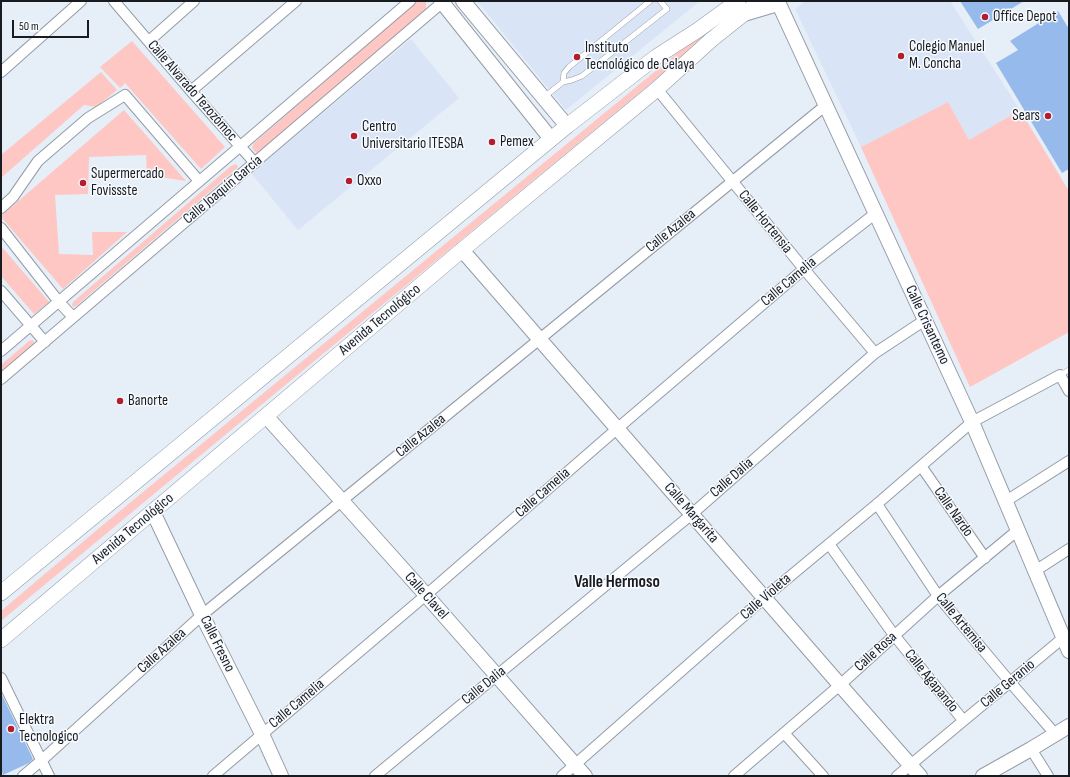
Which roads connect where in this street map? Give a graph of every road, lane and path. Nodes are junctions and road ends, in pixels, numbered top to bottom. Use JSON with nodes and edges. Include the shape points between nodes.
{"nodes":[{"id":1,"x":81,"y":1,"type":"edge"},
{"id":2,"x":114,"y":1,"type":"edge"},
{"id":3,"x":194,"y":1,"type":"edge"},
{"id":4,"x":296,"y":1,"type":"edge"},
{"id":5,"x":410,"y":1,"type":"edge"},
{"id":6,"x":650,"y":1,"type":"edge"},
{"id":7,"x":660,"y":1,"type":"edge"},
{"id":8,"x":760,"y":1,"type":"edge"},
{"id":9,"x":778,"y":1,"type":"edge"},
{"id":10,"x":443,"y":2,"type":"edge"},
{"id":11,"x":468,"y":5,"type":"edge"},
{"id":12,"x":737,"y":5,"type":"edge"},
{"id":13,"x":494,"y":38,"type":"junction"},
{"id":14,"x":149,"y":41,"type":"junction"},
{"id":15,"x":480,"y":49,"type":"junction"},
{"id":16,"x":1,"y":72,"type":"edge"},
{"id":17,"x":563,"y":82,"type":"junction"},
{"id":18,"x":657,"y":89,"type":"junction"},
{"id":19,"x":191,"y":91,"type":"junction"},
{"id":20,"x":543,"y":98,"type":"junction"},
{"id":21,"x":826,"y":105,"type":"junction"},
{"id":22,"x":567,"y":126,"type":"junction"},
{"id":23,"x":551,"y":139,"type":"junction"},
{"id":24,"x":241,"y":146,"type":"junction"},
{"id":25,"x":255,"y":163,"type":"junction"},
{"id":26,"x":199,"y":181,"type":"junction"},
{"id":27,"x":733,"y":181,"type":"junction"},
{"id":28,"x":1,"y":208,"type":"edge"},
{"id":29,"x":876,"y":213,"type":"junction"},
{"id":30,"x":1,"y":228,"type":"edge"},
{"id":31,"x":462,"y":250,"type":"junction"},
{"id":32,"x":804,"y":269,"type":"junction"},
{"id":33,"x":1,"y":291,"type":"edge"},
{"id":34,"x":59,"y":302,"type":"junction"},
{"id":35,"x":73,"y":317,"type":"junction"},
{"id":36,"x":925,"y":320,"type":"junction"},
{"id":37,"x":31,"y":326,"type":"junction"},
{"id":38,"x":540,"y":339,"type":"junction"},
{"id":39,"x":45,"y":342,"type":"junction"},
{"id":40,"x":1,"y":352,"type":"edge"},
{"id":41,"x":875,"y":353,"type":"junction"},
{"id":42,"x":1069,"y":370,"type":"edge"},
{"id":43,"x":1060,"y":375,"type":"junction"},
{"id":44,"x":1,"y":379,"type":"edge"},
{"id":45,"x":1069,"y":391,"type":"edge"},
{"id":46,"x":266,"y":416,"type":"junction"},
{"id":47,"x":972,"y":422,"type":"junction"},
{"id":48,"x":618,"y":428,"type":"junction"},
{"id":49,"x":1069,"y":461,"type":"edge"},
{"id":50,"x":921,"y":466,"type":"junction"},
{"id":51,"x":341,"y":501,"type":"junction"},
{"id":52,"x":1006,"y":501,"type":"junction"},
{"id":53,"x":877,"y":504,"type":"junction"},
{"id":54,"x":153,"y":512,"type":"junction"},
{"id":55,"x":692,"y":514,"type":"junction"},
{"id":56,"x":1018,"y":530,"type":"junction"},
{"id":57,"x":829,"y":544,"type":"junction"},
{"id":58,"x":1069,"y":549,"type":"edge"},
{"id":59,"x":985,"y":558,"type":"junction"},
{"id":60,"x":1035,"y":571,"type":"junction"},
{"id":61,"x":1,"y":593,"type":"edge"},
{"id":62,"x":426,"y":595,"type":"junction"},
{"id":63,"x":938,"y":596,"type":"junction"},
{"id":64,"x":764,"y":598,"type":"junction"},
{"id":65,"x":202,"y":615,"type":"junction"},
{"id":66,"x":894,"y":635,"type":"junction"},
{"id":67,"x":1063,"y":638,"type":"junction"},
{"id":68,"x":1,"y":640,"type":"edge"},
{"id":69,"x":1069,"y":651,"type":"edge"},
{"id":70,"x":497,"y":676,"type":"junction"},
{"id":71,"x":1,"y":678,"type":"edge"},
{"id":72,"x":1010,"y":682,"type":"junction"},
{"id":73,"x":840,"y":685,"type":"junction"},
{"id":74,"x":963,"y":720,"type":"junction"},
{"id":75,"x":1069,"y":726,"type":"edge"},
{"id":76,"x":784,"y":733,"type":"junction"},
{"id":77,"x":262,"y":734,"type":"junction"},
{"id":78,"x":1056,"y":735,"type":"junction"},
{"id":79,"x":1031,"y":749,"type":"junction"},
{"id":80,"x":42,"y":760,"type":"junction"},
{"id":81,"x":576,"y":765,"type":"junction"},
{"id":82,"x":910,"y":765,"type":"junction"},
{"id":83,"x":22,"y":776,"type":"edge"},
{"id":84,"x":50,"y":776,"type":"edge"},
{"id":85,"x":213,"y":776,"type":"edge"},
{"id":86,"x":281,"y":776,"type":"edge"},
{"id":87,"x":375,"y":776,"type":"edge"},
{"id":88,"x":562,"y":776,"type":"edge"},
{"id":89,"x":586,"y":776,"type":"edge"},
{"id":90,"x":734,"y":776,"type":"edge"},
{"id":91,"x":823,"y":776,"type":"edge"},
{"id":92,"x":897,"y":776,"type":"edge"},
{"id":93,"x":920,"y":776,"type":"edge"},
{"id":94,"x":983,"y":776,"type":"edge"},
{"id":95,"x":1048,"y":776,"type":"edge"}],
"edges":[{"from":1,"to":16,"type":"street"},
{"from":2,"to":14,"type":"street","name":"Calle Alvarado Tezozómoc"},
{"from":3,"to":14,"type":"street"},
{"from":4,"to":19,"type":"street"},
{"from":5,"to":24,"type":"street","name":"Calle Joaquín García"},
{"from":6,"to":17,"type":"lane","via":[[569,67],[564,73]]},
{"from":7,"to":17,"type":"lane","via":[[667,9],[582,76]]},
{"from":8,"to":12,"type":"main road","name":"Avenida Tecnológico"},
{"from":9,"to":12,"type":"main road","via":[[774,5]]},
{"from":9,"to":21,"type":"main road","name":"Calle Crisantemo"},
{"from":10,"to":15,"type":"main road"},
{"from":10,"to":25,"type":"street","name":"Calle Joaquín García"},
{"from":11,"to":13,"type":"main road"},
{"from":12,"to":18,"type":"main road","name":"Avenida Tecnológico","via":[[711,40]]},
{"from":12,"to":22,"type":"main road","name":"Avenida Tecnológico","via":[[656,57]]},
{"from":13,"to":15,"type":"main road"},
{"from":13,"to":20,"type":"main road"},
{"from":14,"to":19,"type":"street","name":"Calle Alvarado Tezozómoc"},
{"from":15,"to":23,"type":"main road"},
{"from":17,"to":20,"type":"lane"},
{"from":18,"to":27,"type":"street","name":"Calle Hortensia"},
{"from":18,"to":31,"type":"main road","name":"Avenida Tecnológico"},
{"from":19,"to":24,"type":"street","name":"Calle Alvarado Tezozómoc"},
{"from":20,"to":22,"type":"main road"},
{"from":21,"to":27,"type":"street","name":"Calle Azalea"},
{"from":21,"to":29,"type":"main road","name":"Calle Crisantemo"},
{"from":22,"to":23,"type":"main road","name":"Avenida Tecnológico"},
{"from":23,"to":61,"type":"main road","name":"Avenida Tecnológico"},
{"from":24,"to":25,"type":"street","name":"Calle Alvarado Tezozómoc"},
{"from":24,"to":26,"type":"street","name":"Calle Joaquín García"},
{"from":25,"to":35,"type":"street","name":"Calle Joaquín García"},
{"from":26,"to":28,"type":"street","via":[[125,94],[88,118],[38,161],[13,197]]},
{"from":26,"to":34,"type":"street","name":"Calle Joaquín García"},
{"from":27,"to":32,"type":"street","name":"Calle Hortensia"},
{"from":27,"to":38,"type":"street","name":"Calle Azalea"},
{"from":29,"to":32,"type":"street","name":"Calle Camelia"},
{"from":29,"to":36,"type":"main road","name":"Calle Crisantemo"},
{"from":30,"to":34,"type":"street"},
{"from":31,"to":38,"type":"main road","name":"Calle Margarita"},
{"from":31,"to":46,"type":"main road","name":"Avenida Tecnológico"},
{"from":32,"to":41,"type":"street","name":"Calle Hortensia"},
{"from":32,"to":48,"type":"street","name":"Calle Camelia"},
{"from":33,"to":37,"type":"street"},
{"from":34,"to":35,"type":"street"},
{"from":34,"to":37,"type":"street","name":"Calle Joaquín García"},
{"from":35,"to":39,"type":"street","name":"Calle Joaquín García"},
{"from":36,"to":41,"type":"street","name":"Calle Dalia"},
{"from":36,"to":47,"type":"main road","name":"Calle Crisantemo"},
{"from":37,"to":39,"type":"street"},
{"from":37,"to":40,"type":"street","name":"Calle Joaquín García"},
{"from":38,"to":48,"type":"main road","name":"Calle Margarita"},
{"from":38,"to":51,"type":"street","name":"Calle Azalea"},
{"from":39,"to":44,"type":"street","name":"Calle Joaquín García"},
{"from":41,"to":55,"type":"street","name":"Calle Dalia"},
{"from":42,"to":43,"type":"lane"},
{"from":43,"to":45,"type":"street"},
{"from":43,"to":47,"type":"street","name":"Calle Violeta"},
{"from":46,"to":51,"type":"main road","name":"Calle Clavel"},
{"from":46,"to":54,"type":"main road","name":"Avenida Tecnológico"},
{"from":47,"to":50,"type":"street","name":"Calle Violeta"},
{"from":47,"to":52,"type":"main road","name":"Calle Crisantemo"},
{"from":48,"to":55,"type":"main road","name":"Calle Margarita"},
{"from":48,"to":62,"type":"street","name":"Calle Camelia"},
{"from":49,"to":52,"type":"street"},
{"from":50,"to":53,"type":"street","name":"Calle Violeta"},
{"from":50,"to":59,"type":"street","name":"Calle Nardo"},
{"from":51,"to":62,"type":"main road","name":"Calle Clavel"},
{"from":51,"to":65,"type":"street","name":"Calle Azalea"},
{"from":52,"to":56,"type":"main road","name":"Calle Crisantemo"},
{"from":53,"to":57,"type":"street","name":"Calle Violeta"},
{"from":53,"to":63,"type":"street","name":"Calle Artemisa"},
{"from":54,"to":65,"type":"main road","name":"Calle Fresno"},
{"from":54,"to":68,"type":"main road","name":"Avenida Tecnológico"},
{"from":55,"to":64,"type":"main road","name":"Calle Margarita"},
{"from":55,"to":70,"type":"street","name":"Calle Dalia"},
{"from":56,"to":59,"type":"street","name":"Calle Rosa"},
{"from":56,"to":60,"type":"main road","name":"Calle Crisantemo"},
{"from":57,"to":64,"type":"street","name":"Calle Violeta"},
{"from":57,"to":66,"type":"street","name":"Calle Agapando"},
{"from":58,"to":60,"type":"street"},
{"from":59,"to":63,"type":"street","name":"Calle Rosa"},
{"from":60,"to":67,"type":"main road","name":"Calle Crisantemo"},
{"from":62,"to":70,"type":"main road","name":"Calle Clavel"},
{"from":62,"to":77,"type":"street","name":"Calle Camelia"},
{"from":63,"to":66,"type":"street","name":"Calle Rosa"},
{"from":63,"to":72,"type":"street","name":"Calle Artemisa"},
{"from":64,"to":73,"type":"main road","name":"Calle Margarita"},
{"from":64,"to":81,"type":"street","name":"Calle Violeta"},
{"from":65,"to":77,"type":"main road","name":"Calle Fresno"},
{"from":65,"to":80,"type":"street","name":"Calle Azalea"},
{"from":66,"to":73,"type":"street","name":"Calle Rosa"},
{"from":66,"to":74,"type":"street","name":"Calle Agapando"},
{"from":67,"to":69,"type":"main road","name":"Calle Crisantemo"},
{"from":67,"to":72,"type":"street","name":"Calle Geranio"},
{"from":70,"to":81,"type":"main road","name":"Calle Clavel"},
{"from":70,"to":87,"type":"street","name":"Calle Dalia"},
{"from":71,"to":80,"type":"street"},
{"from":72,"to":74,"type":"street","name":"Calle Geranio"},
{"from":72,"to":78,"type":"street","name":"Calle Artemisa"},
{"from":73,"to":76,"type":"street","name":"Calle Rosa"},
{"from":73,"to":82,"type":"main road","name":"Calle Margarita"},
{"from":74,"to":82,"type":"street","name":"Calle Geranio"},
{"from":75,"to":78,"type":"main road"},
{"from":76,"to":90,"type":"street","name":"Calle Rosa"},
{"from":76,"to":91,"type":"street"},
{"from":77,"to":85,"type":"street","name":"Calle Camelia"},
{"from":77,"to":86,"type":"main road","name":"Calle Fresno"},
{"from":78,"to":79,"type":"main road"},
{"from":79,"to":94,"type":"main road"},
{"from":79,"to":95,"type":"street"},
{"from":80,"to":83,"type":"street","name":"Calle Azalea"},
{"from":80,"to":84,"type":"street"},
{"from":81,"to":88,"type":"street","name":"Calle Violeta"},
{"from":81,"to":89,"type":"main road","name":"Calle Clavel"},
{"from":82,"to":92,"type":"street","name":"Calle Geranio"},
{"from":82,"to":93,"type":"main road","name":"Calle Margarita"}]}
